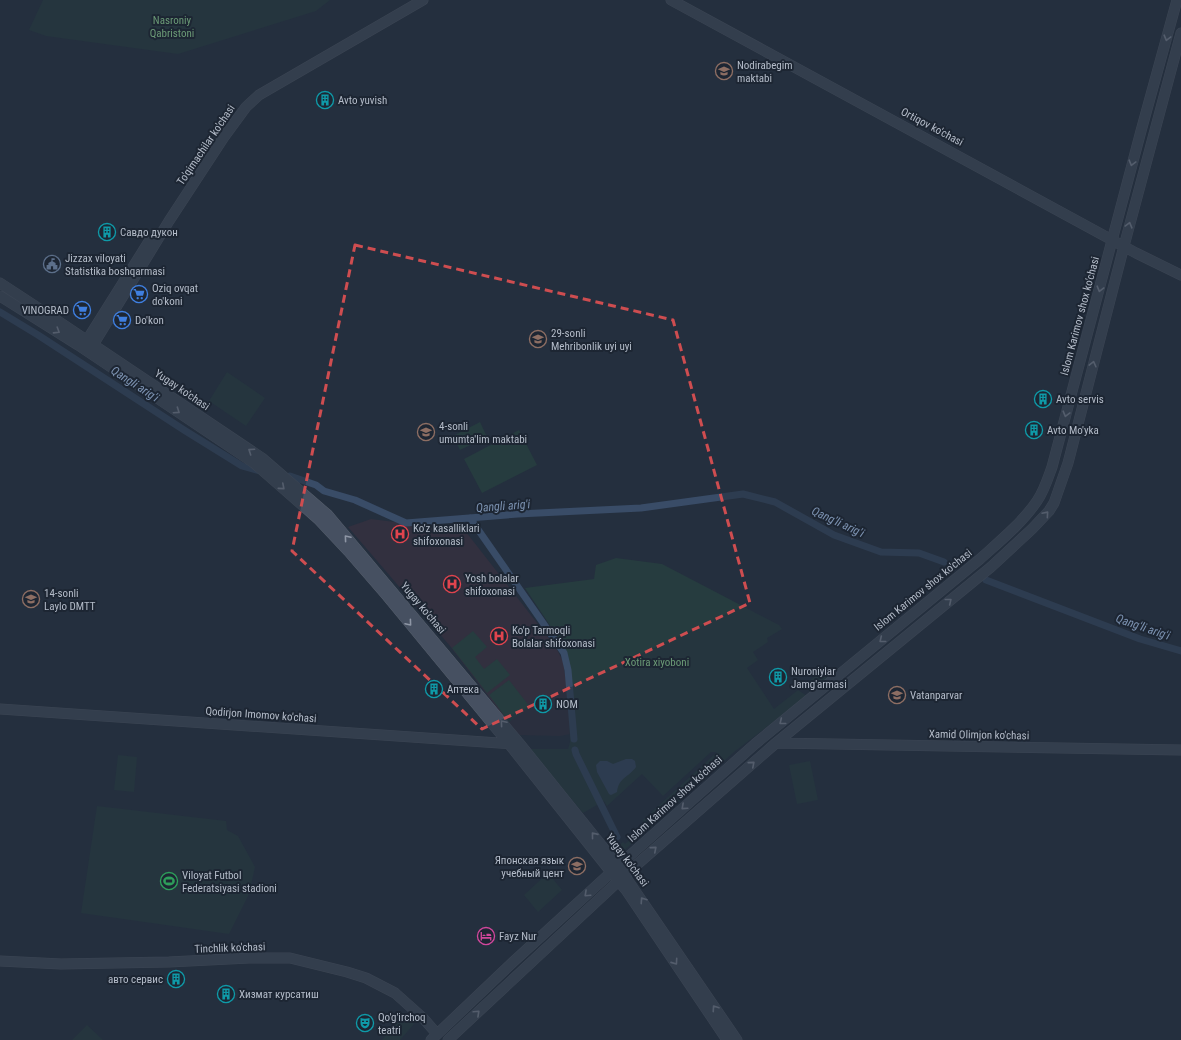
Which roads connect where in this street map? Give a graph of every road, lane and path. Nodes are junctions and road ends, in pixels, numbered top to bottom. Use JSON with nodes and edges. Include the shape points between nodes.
{"nodes":[{"id":1,"x":411,"y":0,"type":"edge"},
{"id":2,"x":423,"y":0,"type":"edge"},
{"id":3,"x":671,"y":0,"type":"edge"},
{"id":4,"x":1177,"y":0,"type":"edge"},
{"id":5,"x":1181,"y":33,"type":"edge"},
{"id":6,"x":1112,"y":239,"type":"junction"},
{"id":7,"x":1124,"y":246,"type":"junction"},
{"id":8,"x":1181,"y":275,"type":"edge"},
{"id":9,"x":0,"y":283,"type":"edge"},
{"id":10,"x":0,"y":296,"type":"edge"},
{"id":11,"x":88,"y":346,"type":"junction"},
{"id":12,"x":912,"y":615,"type":"junction"},
{"id":13,"x":919,"y":626,"type":"junction"},
{"id":14,"x":0,"y":709,"type":"edge"},
{"id":15,"x":776,"y":743,"type":"junction"},
{"id":16,"x":509,"y":744,"type":"junction"},
{"id":17,"x":520,"y":744,"type":"junction"},
{"id":18,"x":1181,"y":750,"type":"edge"},
{"id":19,"x":615,"y":869,"type":"junction"},
{"id":20,"x":622,"y":878,"type":"junction"},
{"id":21,"x":0,"y":960,"type":"edge"},
{"id":22,"x":434,"y":1037,"type":"edge"},
{"id":23,"x":448,"y":1040,"type":"edge"},
{"id":24,"x":727,"y":1040,"type":"edge"},
{"id":25,"x":737,"y":1040,"type":"edge"}],
"edges":[{"from":1,"to":11,"type":"main road","name":"To'qimachilar ko'chasi","via":[[248,95],[228,120],[132,266]]},
{"from":2,"to":11,"type":"main road","name":"To'qimachilar ko'chasi","via":[[252,100],[224,137]]},
{"from":3,"to":6,"type":"main road","name":"Ortiqov ko'chasi"},
{"from":4,"to":6,"type":"main road","name":"Islom Karimov shox ko'chasi","one_way":true},
{"from":7,"to":5,"type":"main road","one_way":true},
{"from":6,"to":7,"type":"main road","name":"Ortiqov ko'chasi"},
{"from":6,"to":12,"type":"main road","name":"Islom Karimov shox ko'chasi","one_way":true,"via":[[1052,467],[1038,500],[1004,538]]},
{"from":7,"to":8,"type":"main road","name":"Ortiqov ko'chasi"},
{"from":13,"to":7,"type":"main road","one_way":true,"via":[[1018,542],[1054,503],[1068,463]]},
{"from":9,"to":11,"type":"main road","name":"Yugay ko'chasi"},
{"from":10,"to":11,"type":"main road","name":"Yugay ko'chasi","one_way":true},
{"from":11,"to":16,"type":"main road","name":"Yugay ko'chasi","one_way":true,"via":[[254,463],[318,519],[362,566]]},
{"from":17,"to":11,"type":"main road","name":"Yugay ko'chasi","one_way":true,"via":[[328,515],[262,458]]},
{"from":12,"to":13,"type":"main road","via":[[918,613],[922,616],[923,621]]},
{"from":12,"to":19,"type":"main road","name":"Islom Karimov shox ko'chasi","one_way":true,"via":[[755,744]]},
{"from":13,"to":15,"type":"main road"},
{"from":14,"to":16,"type":"main road","name":"Qodirjon Imomov ko'chasi"},
{"from":15,"to":18,"type":"main road","name":"Xamid Olimjon ko'chasi"},
{"from":20,"to":15,"type":"main road","one_way":true},
{"from":16,"to":17,"type":"main road","name":"Qodirjon Imomov ko'chasi"},
{"from":16,"to":19,"type":"main road","name":"Yugay ko'chasi"},
{"from":19,"to":17,"type":"main road","name":"Yugay ko'chasi","one_way":true},
{"from":19,"to":20,"type":"main road","name":"Yugay ko'chasi"},
{"from":19,"to":22,"type":"main road","name":"Islom Karimov shox ko'chasi","one_way":true},
{"from":23,"to":20,"type":"main road","one_way":true},
{"from":20,"to":24,"type":"main road","name":"Yugay ko'chasi","one_way":true},
{"from":25,"to":20,"type":"main road","name":"Yugay ko'chasi","one_way":true},
{"from":21,"to":22,"type":"main road","name":"Tinchlik ko'chasi","via":[[61,964],[290,958],[366,978],[395,993],[423,1018]]}]}
